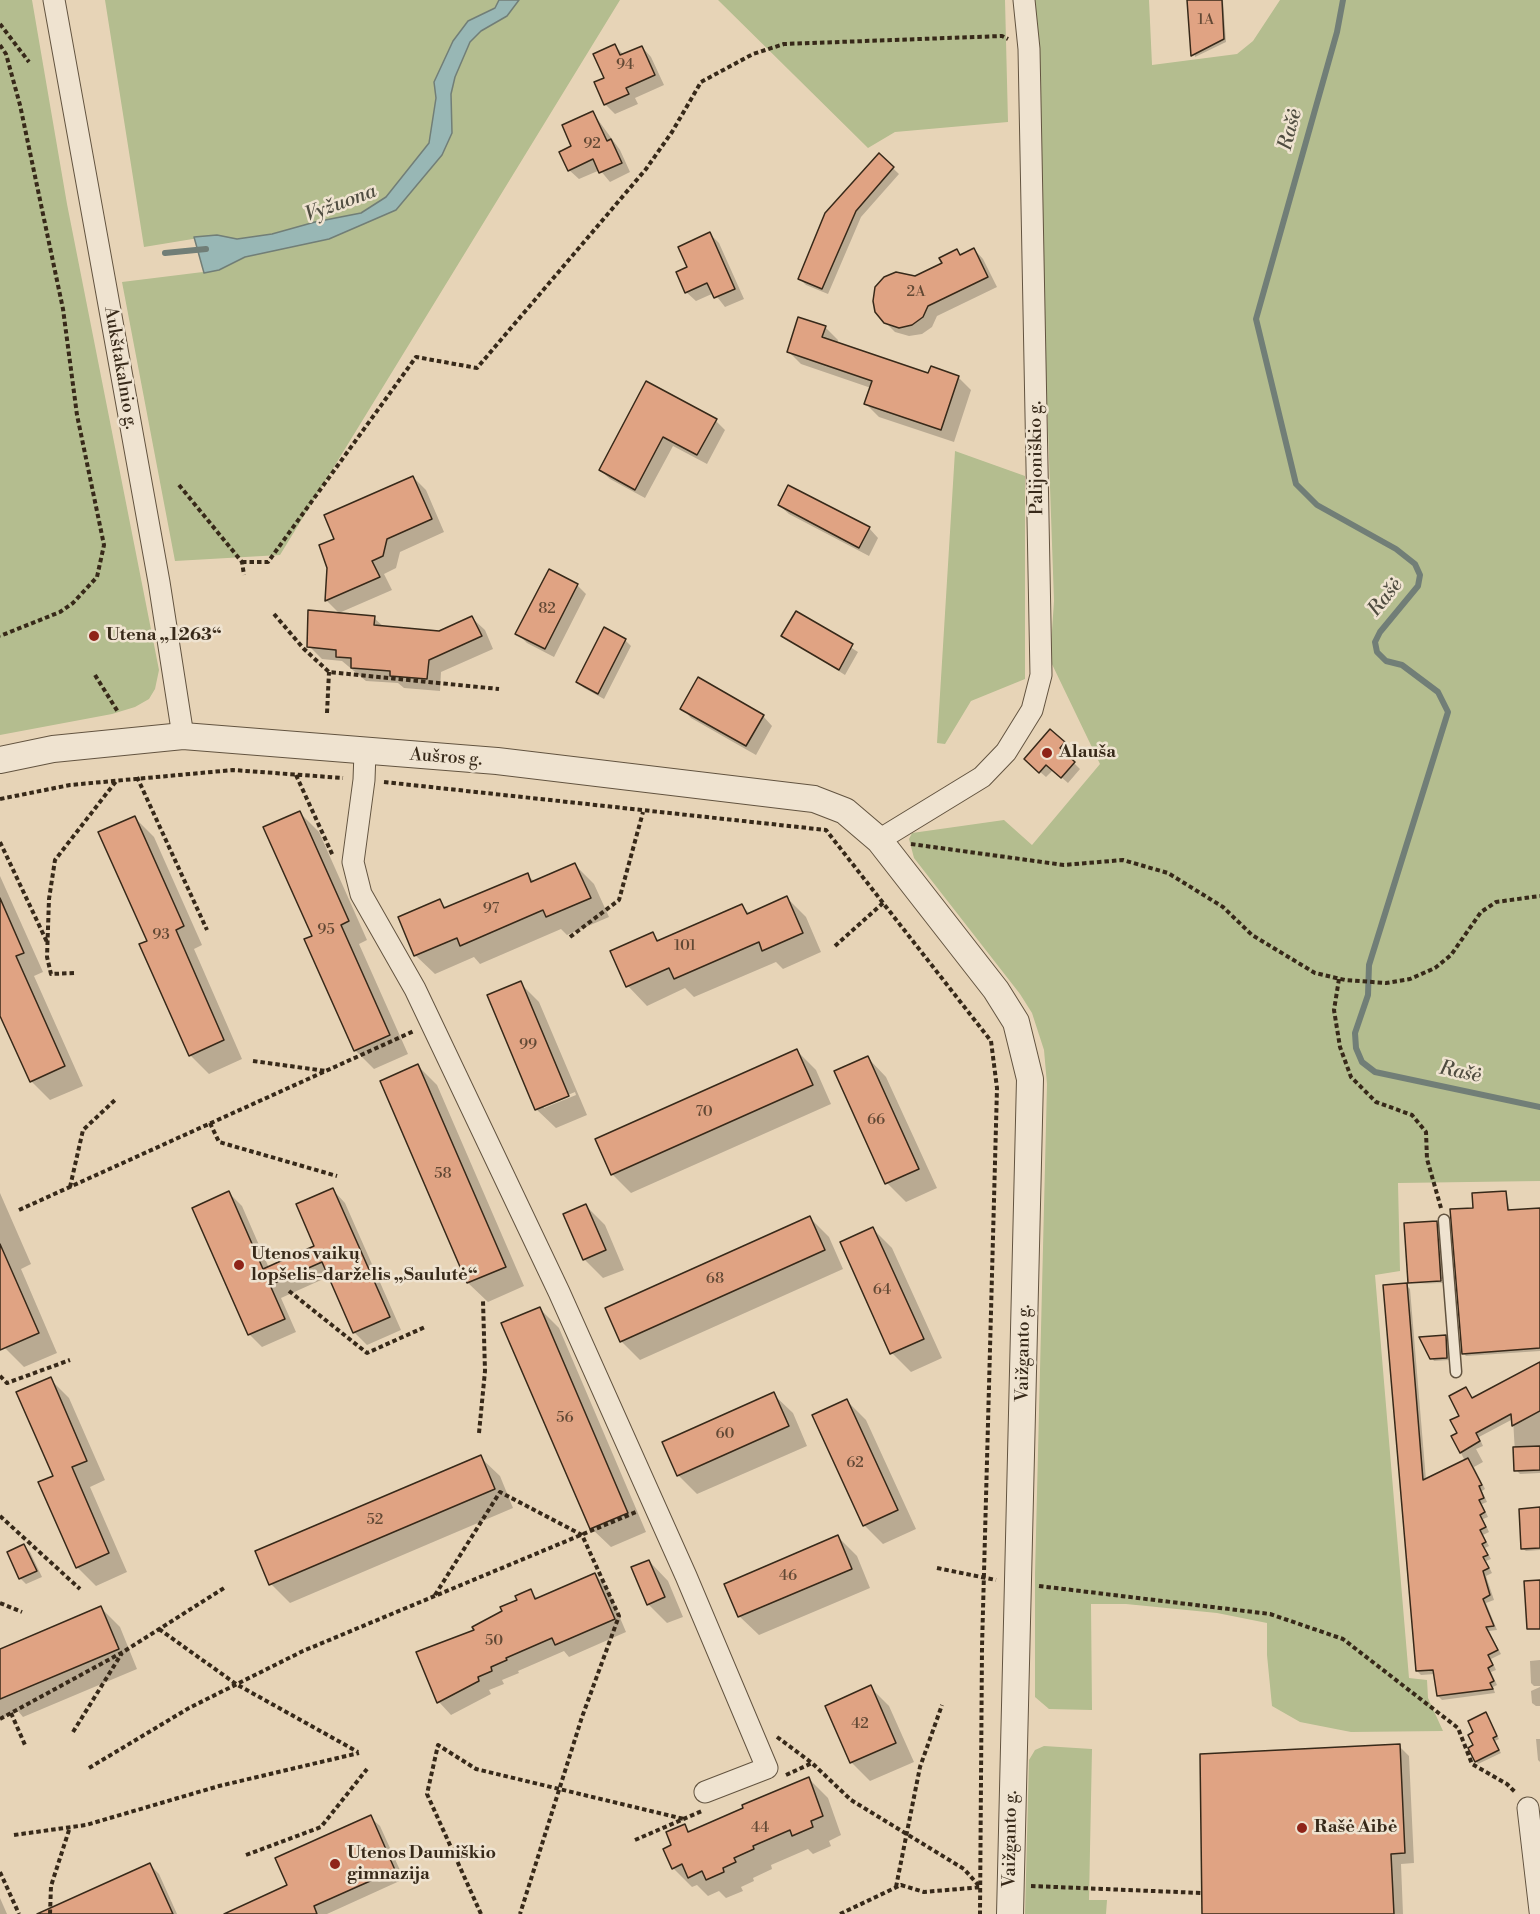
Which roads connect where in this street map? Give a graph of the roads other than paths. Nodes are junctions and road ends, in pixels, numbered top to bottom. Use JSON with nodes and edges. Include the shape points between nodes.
{"nodes":[{"id":1,"x":54,"y":0,"type":"edge"},
{"id":2,"x":1024,"y":0,"type":"edge"},
{"id":3,"x":183,"y":736,"type":"junction"},
{"id":4,"x":365,"y":752,"type":"junction"},
{"id":5,"x":0,"y":760,"type":"edge"},
{"id":6,"x":879,"y":840,"type":"junction"},
{"id":7,"x":1444,"y":1220,"type":"road end"},
{"id":8,"x":1456,"y":1372,"type":"dead end"},
{"id":9,"x":705,"y":1792,"type":"dead end"},
{"id":10,"x":1528,"y":1808,"type":"road end"},
{"id":11,"x":1540,"y":1911,"type":"edge"},
{"id":12,"x":1010,"y":1914,"type":"edge"}],
"edges":[{"from":1,"to":3,"type":"street","name":"Aukštakalnio g."},
{"from":2,"to":6,"type":"street","name":"Palijoniškio g.","via":[[1029,49],[1041,675],[1032,710],[1006,752],[982,777]]},
{"from":3,"to":4,"type":"street","name":"Aušros g."},
{"from":3,"to":5,"type":"street","name":"Aušros g.","via":[[64,748]]},
{"from":4,"to":6,"type":"street","name":"Aušros g.","via":[[497,761],[814,799],[845,811]]},
{"from":4,"to":9,"type":"street","via":[[353,862],[361,894],[415,989],[559,1292],[767,1768]]},
{"from":6,"to":12,"type":"street","name":"Vaižganto g.","via":[[996,990],[1016,1022],[1030,1079]]},
{"from":7,"to":8,"type":"lane"},
{"from":10,"to":11,"type":"street"}]}
